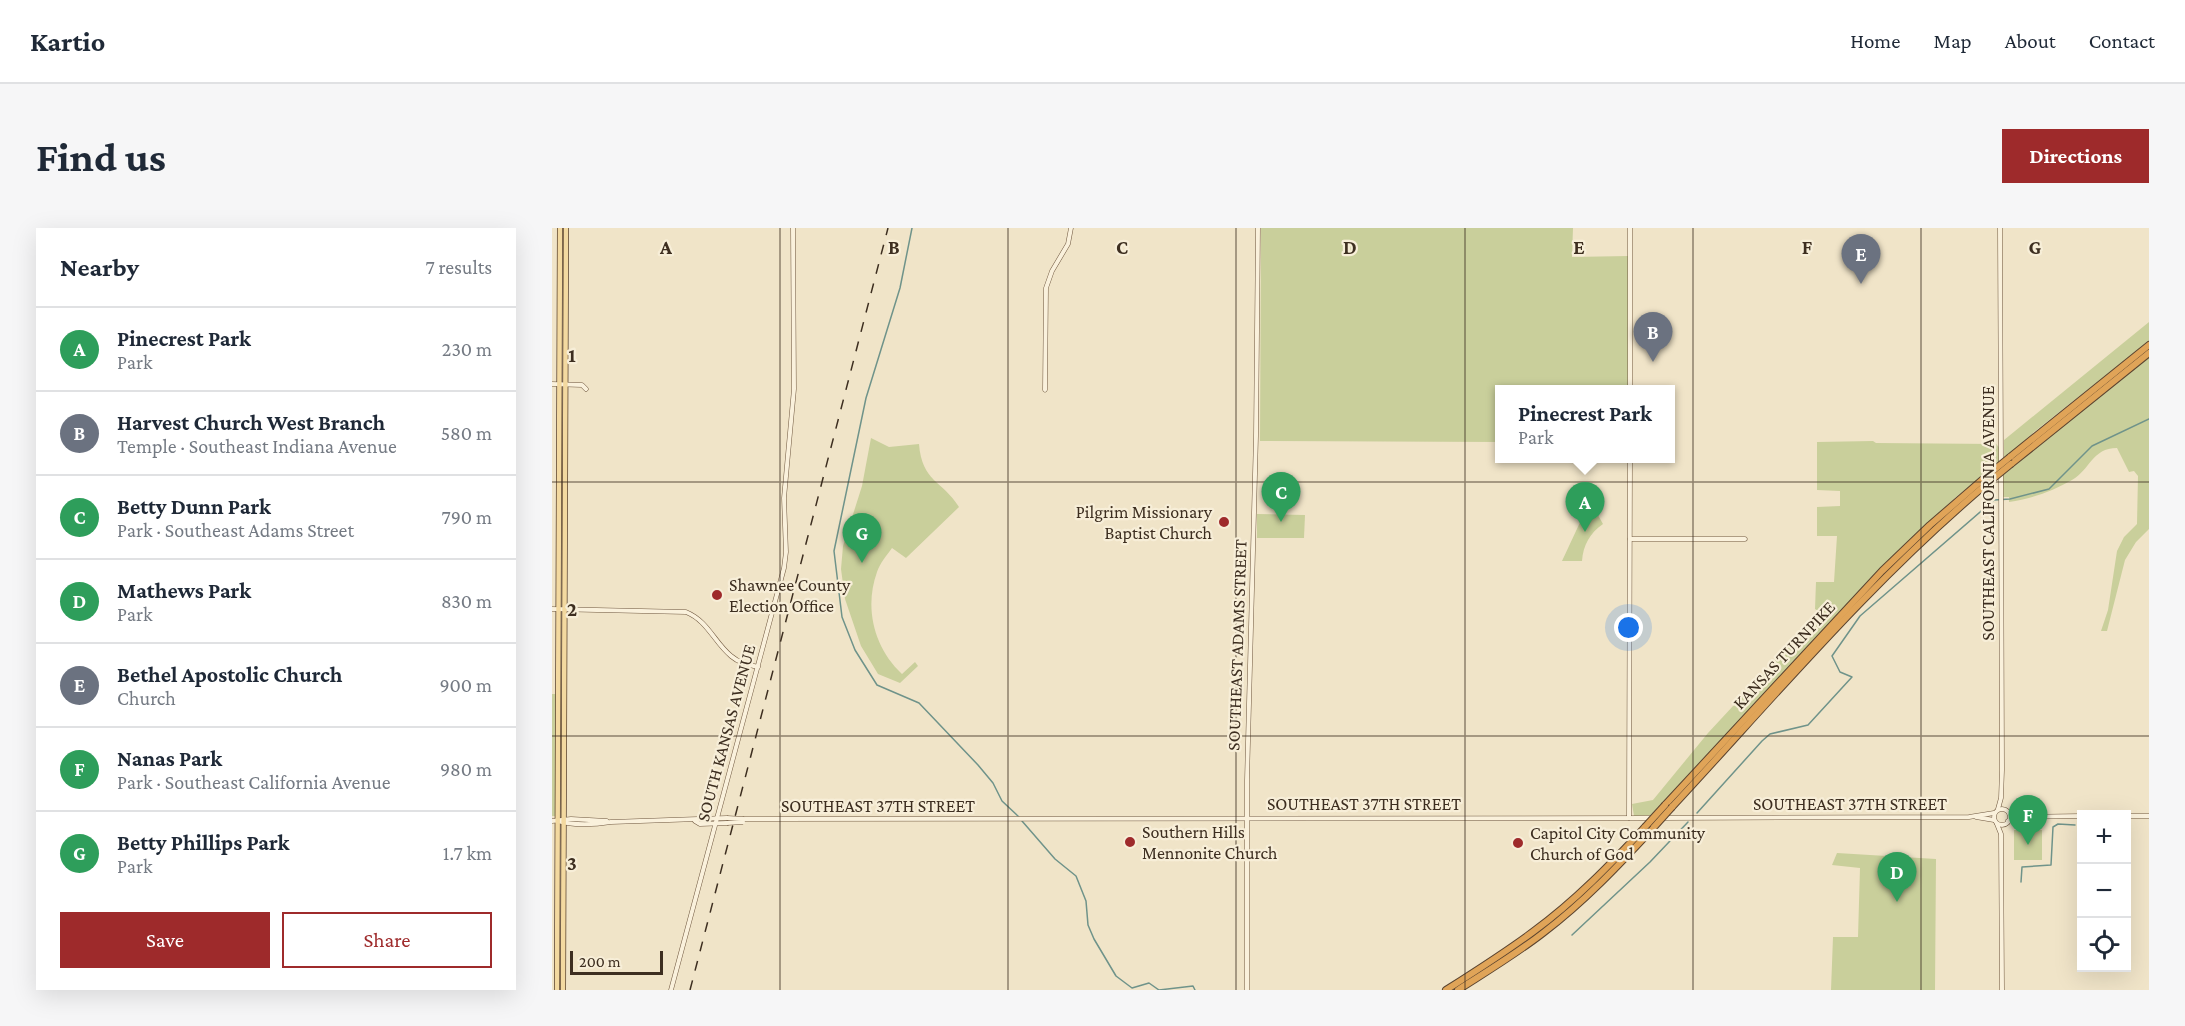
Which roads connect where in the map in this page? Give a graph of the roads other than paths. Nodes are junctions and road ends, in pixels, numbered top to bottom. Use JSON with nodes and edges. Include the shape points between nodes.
{"nodes":[{"id":1,"x":560,"y":228,"type":"edge"},
{"id":2,"x":566,"y":228,"type":"edge"},
{"id":3,"x":793,"y":228,"type":"edge"},
{"id":4,"x":1071,"y":228,"type":"edge"},
{"id":5,"x":1258,"y":228,"type":"edge"},
{"id":6,"x":1630,"y":228,"type":"edge"},
{"id":7,"x":2000,"y":228,"type":"edge"},
{"id":8,"x":563,"y":307,"type":"junction"},
{"id":9,"x":2149,"y":345,"type":"edge"},
{"id":10,"x":2149,"y":353,"type":"edge"},
{"id":11,"x":552,"y":384,"type":"edge"},
{"id":12,"x":562,"y":384,"type":"junction"},
{"id":13,"x":1630,"y":385,"type":"edge"},
{"id":14,"x":586,"y":388,"type":"dead end"},
{"id":15,"x":1045,"y":390,"type":"dead end"},
{"id":16,"x":2011,"y":461,"type":"junction"},
{"id":17,"x":1630,"y":463,"type":"edge"},
{"id":18,"x":1630,"y":539,"type":"junction"},
{"id":19,"x":1745,"y":539,"type":"dead end"},
{"id":20,"x":552,"y":609,"type":"edge"},
{"id":21,"x":562,"y":610,"type":"junction"},
{"id":22,"x":758,"y":667,"type":"junction"},
{"id":23,"x":2001,"y":798,"type":"junction"},
{"id":24,"x":1669,"y":806,"type":"junction"},
{"id":25,"x":1998,"y":809,"type":"junction"},
{"id":26,"x":2007,"y":811,"type":"junction"},
{"id":27,"x":1994,"y":813,"type":"junction"},
{"id":28,"x":2077,"y":816,"type":"edge"},
{"id":29,"x":2131,"y":816,"type":"edge"},
{"id":30,"x":2149,"y":816,"type":"edge"},
{"id":31,"x":1247,"y":817,"type":"junction"},
{"id":32,"x":1976,"y":817,"type":"junction"},
{"id":33,"x":2024,"y":817,"type":"junction"},
{"id":34,"x":718,"y":818,"type":"junction"},
{"id":35,"x":1629,"y":818,"type":"junction"},
{"id":36,"x":694,"y":820,"type":"junction"},
{"id":37,"x":559,"y":821,"type":"edge"},
{"id":38,"x":727,"y":821,"type":"junction"},
{"id":39,"x":1996,"y":822,"type":"junction"},
{"id":40,"x":2007,"y":822,"type":"junction"},
{"id":41,"x":716,"y":824,"type":"junction"},
{"id":42,"x":2001,"y":834,"type":"junction"},
{"id":43,"x":557,"y":990,"type":"edge"},
{"id":44,"x":563,"y":990,"type":"edge"},
{"id":45,"x":671,"y":990,"type":"edge"},
{"id":46,"x":1247,"y":990,"type":"edge"},
{"id":47,"x":1446,"y":990,"type":"edge"},
{"id":48,"x":1458,"y":990,"type":"edge"},
{"id":49,"x":2002,"y":990,"type":"edge"}],
"edges":[{"from":1,"to":8,"type":"main road"},
{"from":2,"to":8,"type":"main road"},
{"from":3,"to":22,"type":"main road","name":"SOUTH KANSAS AVENUE","via":[[794,389],[784,498],[786,552]]},
{"from":4,"to":15,"type":"main road","via":[[1068,244],[1047,284]]},
{"from":5,"to":31,"type":"main road","name":"SOUTHEAST ADAMS STREET"},
{"from":6,"to":13,"type":"main road"},
{"from":7,"to":23,"type":"main road","name":"SOUTHEAST CALIFORNIA AVENUE"},
{"from":8,"to":12,"type":"main road"},
{"from":9,"to":16,"type":"highway","name":"KANSAS TURNPIKE"},
{"from":10,"to":16,"type":"highway","name":"KANSAS TURNPIKE"},
{"from":11,"to":12,"type":"main road"},
{"from":12,"to":14,"type":"main road"},
{"from":12,"to":21,"type":"main road"},
{"from":16,"to":24,"type":"highway","name":"KANSAS TURNPIKE","bridge":true,"via":[[1892,570]]},
{"from":16,"to":24,"type":"highway","name":"KANSAS TURNPIKE","bridge":true,"via":[[1989,474],[1890,563]]},
{"from":17,"to":18,"type":"main road"},
{"from":18,"to":19,"type":"main road"},
{"from":18,"to":35,"type":"main road"},
{"from":20,"to":21,"type":"main road"},
{"from":21,"to":22,"type":"main road","via":[[686,612],[702,621],[730,656]]},
{"from":21,"to":37,"type":"main road"},
{"from":22,"to":34,"type":"main road","name":"SOUTH KANSAS AVENUE"},
{"from":23,"to":25,"type":"main road","name":"SOUTHEAST CALIFORNIA AVENUE"},
{"from":23,"to":26,"type":"main road","name":"SOUTHEAST CALIFORNIA AVENUE"},
{"from":24,"to":47,"type":"highway","name":"KANSAS TURNPIKE","bridge":true,"via":[[1558,913]]},
{"from":24,"to":48,"type":"highway","name":"KANSAS TURNPIKE","bridge":true,"via":[[1606,878],[1555,923]]},
{"from":25,"to":26,"type":"main road"},
{"from":25,"to":27,"type":"main road"},
{"from":26,"to":33,"type":"main road"},
{"from":26,"to":40,"type":"main road"},
{"from":27,"to":32,"type":"main road","name":"SOUTHEAST 37TH STREET"},
{"from":27,"to":39,"type":"main road"},
{"from":28,"to":33,"type":"main road"},
{"from":29,"to":30,"type":"main road"},
{"from":31,"to":35,"type":"main road","name":"SOUTHEAST 37TH STREET"},
{"from":31,"to":38,"type":"main road","name":"SOUTHEAST 37TH STREET","bridge":true},
{"from":31,"to":46,"type":"main road","name":"SOUTHEAST ADAMS STREET"},
{"from":32,"to":35,"type":"main road","name":"SOUTHEAST 37TH STREET"},
{"from":32,"to":39,"type":"main road","name":"SOUTHEAST 37TH STREET"},
{"from":33,"to":40,"type":"main road"},
{"from":34,"to":36,"type":"main road"},
{"from":34,"to":38,"type":"main road"},
{"from":34,"to":41,"type":"main road","name":"SOUTH KANSAS AVENUE"},
{"from":36,"to":37,"type":"main road","via":[[588,825]]},
{"from":36,"to":41,"type":"main road"},
{"from":37,"to":43,"type":"main road"},
{"from":37,"to":44,"type":"main road"},
{"from":38,"to":41,"type":"main road"},
{"from":39,"to":40,"type":"main road","name":"SOUTHEAST 37TH STREET"},
{"from":39,"to":42,"type":"main road"},
{"from":40,"to":42,"type":"main road"},
{"from":41,"to":45,"type":"main road","name":"SOUTH KANSAS AVENUE"},
{"from":42,"to":49,"type":"main road"}]}
